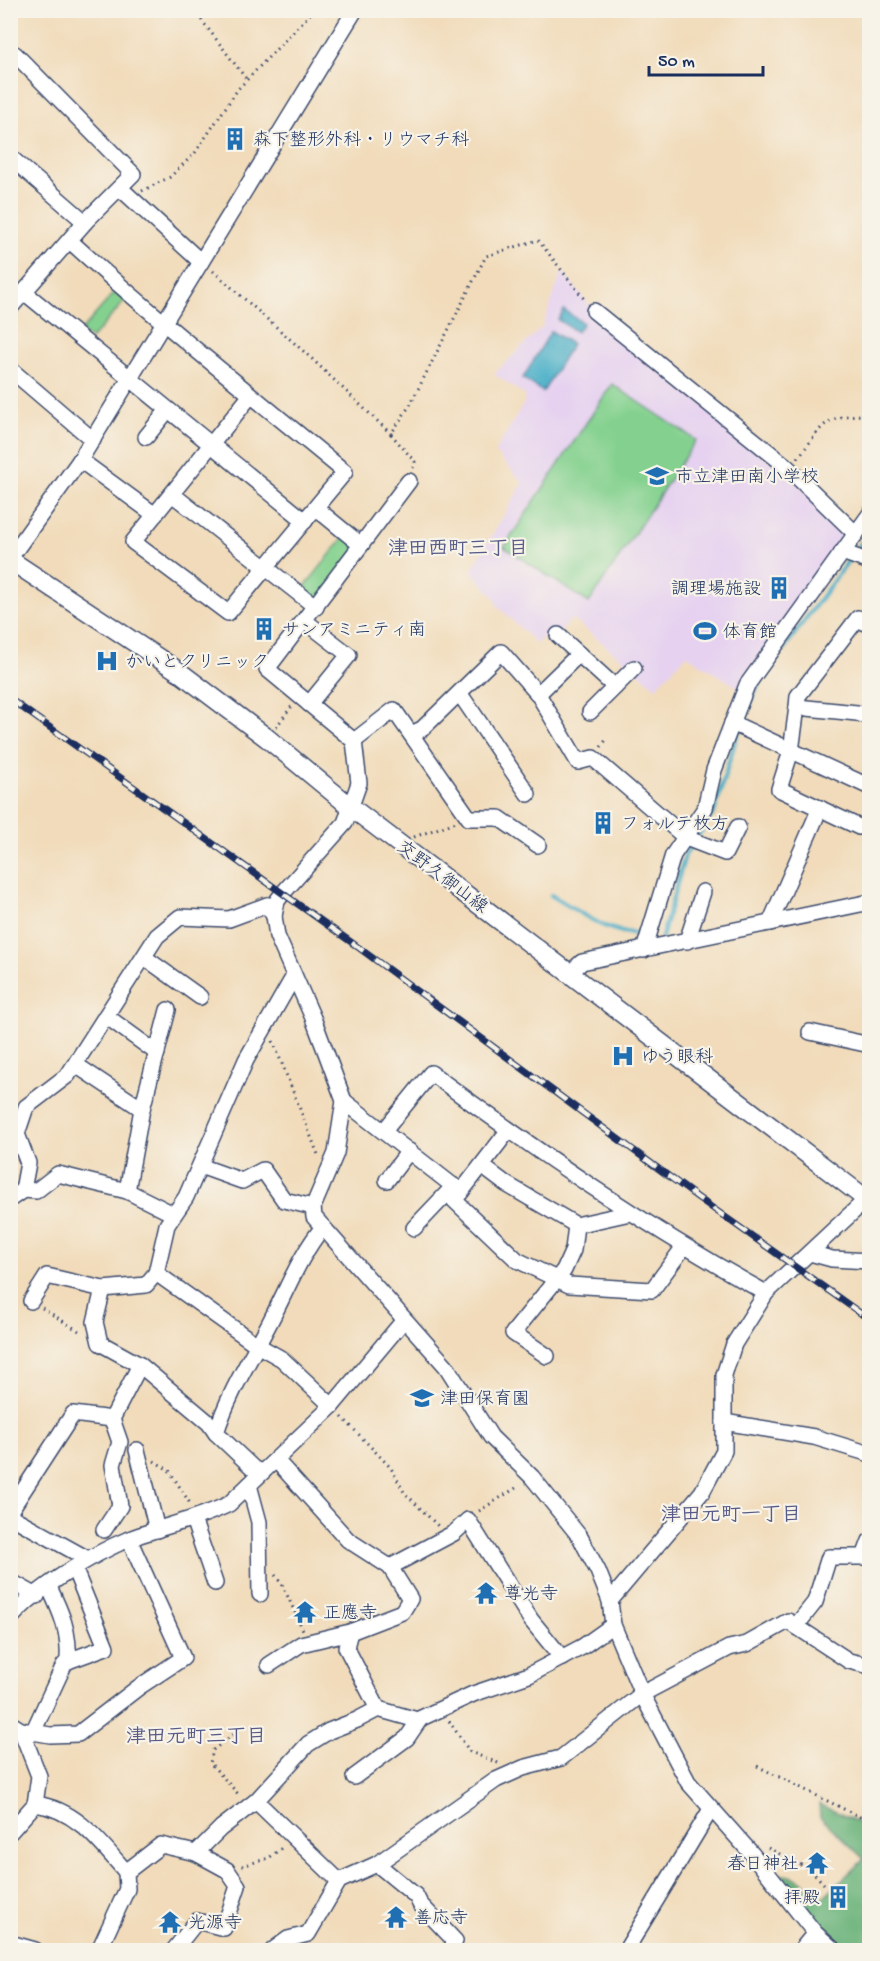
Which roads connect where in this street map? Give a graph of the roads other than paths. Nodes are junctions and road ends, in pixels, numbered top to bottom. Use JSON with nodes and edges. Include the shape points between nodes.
{"nodes":[{"id":1,"x":355,"y":10,"type":"edge"},
{"id":2,"x":15,"y":54,"type":"dead end"},
{"id":3,"x":10,"y":157,"type":"edge"},
{"id":4,"x":125,"y":193,"type":"junction"},
{"id":5,"x":85,"y":222,"type":"junction"},
{"id":6,"x":70,"y":241,"type":"junction"},
{"id":7,"x":201,"y":262,"type":"junction"},
{"id":8,"x":24,"y":292,"type":"junction"},
{"id":9,"x":10,"y":308,"type":"edge"},
{"id":10,"x":594,"y":311,"type":"road end"},
{"id":11,"x":163,"y":325,"type":"junction"},
{"id":12,"x":10,"y":369,"type":"edge"},
{"id":13,"x":129,"y":380,"type":"junction"},
{"id":14,"x":251,"y":394,"type":"junction"},
{"id":15,"x":167,"y":411,"type":"junction"},
{"id":16,"x":146,"y":437,"type":"dead end"},
{"id":17,"x":93,"y":440,"type":"junction"},
{"id":18,"x":210,"y":446,"type":"junction"},
{"id":19,"x":80,"y":460,"type":"junction"},
{"id":20,"x":409,"y":481,"type":"road end"},
{"id":21,"x":172,"y":494,"type":"junction"},
{"id":22,"x":317,"y":509,"type":"junction"},
{"id":23,"x":870,"y":514,"type":"edge"},
{"id":24,"x":155,"y":515,"type":"junction"},
{"id":25,"x":305,"y":521,"type":"junction"},
{"id":26,"x":855,"y":534,"type":"junction"},
{"id":27,"x":361,"y":545,"type":"junction"},
{"id":28,"x":855,"y":557,"type":"edge"},
{"id":29,"x":10,"y":559,"type":"edge"},
{"id":30,"x":266,"y":568,"type":"junction"},
{"id":31,"x":316,"y":607,"type":"junction"},
{"id":32,"x":305,"y":621,"type":"junction"},
{"id":33,"x":870,"y":626,"type":"edge"},
{"id":34,"x":558,"y":636,"type":"dead end"},
{"id":35,"x":579,"y":654,"type":"junction"},
{"id":36,"x":634,"y":668,"type":"dead end"},
{"id":37,"x":615,"y":687,"type":"junction"},
{"id":38,"x":459,"y":694,"type":"junction"},
{"id":39,"x":538,"y":694,"type":"junction"},
{"id":40,"x":304,"y":700,"type":"junction"},
{"id":41,"x":797,"y":707,"type":"junction"},
{"id":42,"x":590,"y":712,"type":"dead end"},
{"id":43,"x":870,"y":717,"type":"edge"},
{"id":44,"x":735,"y":724,"type":"junction"},
{"id":45,"x":411,"y":734,"type":"junction"},
{"id":46,"x":354,"y":741,"type":"junction"},
{"id":47,"x":791,"y":752,"type":"junction"},
{"id":48,"x":869,"y":787,"type":"edge"},
{"id":49,"x":528,"y":794,"type":"dead end"},
{"id":50,"x":352,"y":808,"type":"junction"},
{"id":51,"x":820,"y":808,"type":"junction"},
{"id":52,"x":738,"y":827,"type":"dead end"},
{"id":53,"x":859,"y":827,"type":"dead end"},
{"id":54,"x":694,"y":841,"type":"junction"},
{"id":55,"x":538,"y":844,"type":"dead end"},
{"id":56,"x":703,"y":892,"type":"dead end"},
{"id":57,"x":870,"y":902,"type":"edge"},
{"id":58,"x":274,"y":916,"type":"junction"},
{"id":59,"x":770,"y":923,"type":"junction"},
{"id":60,"x":687,"y":941,"type":"junction"},
{"id":61,"x":644,"y":950,"type":"junction"},
{"id":62,"x":144,"y":957,"type":"junction"},
{"id":63,"x":571,"y":972,"type":"junction"},
{"id":64,"x":294,"y":976,"type":"junction"},
{"id":65,"x":200,"y":997,"type":"dead end"},
{"id":66,"x":168,"y":1010,"type":"dead end"},
{"id":67,"x":106,"y":1016,"type":"junction"},
{"id":68,"x":810,"y":1032,"type":"dead end"},
{"id":69,"x":870,"y":1045,"type":"edge"},
{"id":70,"x":157,"y":1053,"type":"junction"},
{"id":71,"x":76,"y":1065,"type":"junction"},
{"id":72,"x":344,"y":1101,"type":"junction"},
{"id":73,"x":142,"y":1109,"type":"junction"},
{"id":74,"x":384,"y":1131,"type":"junction"},
{"id":75,"x":508,"y":1131,"type":"junction"},
{"id":76,"x":409,"y":1151,"type":"junction"},
{"id":77,"x":200,"y":1166,"type":"junction"},
{"id":78,"x":482,"y":1166,"type":"junction"},
{"id":79,"x":387,"y":1180,"type":"dead end"},
{"id":80,"x":458,"y":1189,"type":"junction"},
{"id":81,"x":126,"y":1191,"type":"junction"},
{"id":82,"x":17,"y":1194,"type":"edge"},
{"id":83,"x":868,"y":1199,"type":"edge"},
{"id":84,"x":313,"y":1207,"type":"junction"},
{"id":85,"x":630,"y":1213,"type":"junction"},
{"id":86,"x":173,"y":1214,"type":"junction"},
{"id":87,"x":576,"y":1225,"type":"junction"},
{"id":88,"x":323,"y":1227,"type":"junction"},
{"id":89,"x":414,"y":1228,"type":"dead end"},
{"id":90,"x":683,"y":1248,"type":"junction"},
{"id":91,"x":810,"y":1253,"type":"junction"},
{"id":92,"x":870,"y":1261,"type":"edge"},
{"id":93,"x":156,"y":1273,"type":"junction"},
{"id":94,"x":556,"y":1279,"type":"junction"},
{"id":95,"x":103,"y":1289,"type":"junction"},
{"id":96,"x":766,"y":1293,"type":"junction"},
{"id":97,"x":31,"y":1301,"type":"road end"},
{"id":98,"x":404,"y":1320,"type":"junction"},
{"id":99,"x":257,"y":1345,"type":"junction"},
{"id":100,"x":547,"y":1356,"type":"dead end"},
{"id":101,"x":140,"y":1365,"type":"junction"},
{"id":102,"x":332,"y":1407,"type":"junction"},
{"id":103,"x":112,"y":1419,"type":"junction"},
{"id":104,"x":724,"y":1422,"type":"junction"},
{"id":105,"x":216,"y":1433,"type":"junction"},
{"id":106,"x":138,"y":1451,"type":"road end"},
{"id":107,"x":870,"y":1454,"type":"edge"},
{"id":108,"x":276,"y":1460,"type":"junction"},
{"id":109,"x":262,"y":1472,"type":"junction"},
{"id":110,"x":249,"y":1485,"type":"junction"},
{"id":111,"x":10,"y":1511,"type":"edge"},
{"id":112,"x":10,"y":1516,"type":"edge"},
{"id":113,"x":195,"y":1519,"type":"junction"},
{"id":114,"x":104,"y":1530,"type":"dead end"},
{"id":115,"x":157,"y":1530,"type":"junction"},
{"id":116,"x":129,"y":1539,"type":"junction"},
{"id":117,"x":870,"y":1540,"type":"edge"},
{"id":118,"x":80,"y":1563,"type":"junction"},
{"id":119,"x":390,"y":1567,"type":"junction"},
{"id":120,"x":10,"y":1581,"type":"edge"},
{"id":121,"x":214,"y":1582,"type":"dead end"},
{"id":122,"x":43,"y":1592,"type":"junction"},
{"id":123,"x":260,"y":1594,"type":"dead end"},
{"id":124,"x":610,"y":1601,"type":"junction"},
{"id":125,"x":10,"y":1619,"type":"edge"},
{"id":126,"x":613,"y":1625,"type":"junction"},
{"id":127,"x":796,"y":1626,"type":"junction"},
{"id":128,"x":350,"y":1632,"type":"junction"},
{"id":129,"x":562,"y":1658,"type":"junction"},
{"id":130,"x":68,"y":1661,"type":"junction"},
{"id":131,"x":268,"y":1665,"type":"dead end"},
{"id":132,"x":870,"y":1666,"type":"edge"},
{"id":133,"x":642,"y":1694,"type":"junction"},
{"id":134,"x":378,"y":1709,"type":"junction"},
{"id":135,"x":420,"y":1719,"type":"junction"},
{"id":136,"x":21,"y":1728,"type":"edge"},
{"id":137,"x":354,"y":1777,"type":"dead end"},
{"id":138,"x":253,"y":1803,"type":"junction"},
{"id":139,"x":35,"y":1804,"type":"junction"},
{"id":140,"x":711,"y":1809,"type":"junction"},
{"id":141,"x":10,"y":1832,"type":"edge"},
{"id":142,"x":196,"y":1853,"type":"junction"},
{"id":143,"x":377,"y":1864,"type":"junction"},
{"id":144,"x":126,"y":1872,"type":"junction"},
{"id":145,"x":339,"y":1881,"type":"junction"},
{"id":146,"x":815,"y":1933,"type":"junction"},
{"id":147,"x":10,"y":1943,"type":"edge"},
{"id":148,"x":453,"y":1946,"type":"edge"},
{"id":149,"x":35,"y":1950,"type":"edge"},
{"id":150,"x":99,"y":1950,"type":"edge"},
{"id":151,"x":174,"y":1950,"type":"edge"},
{"id":152,"x":273,"y":1950,"type":"edge"},
{"id":153,"x":626,"y":1950,"type":"edge"},
{"id":154,"x":801,"y":1950,"type":"edge"},
{"id":155,"x":834,"y":1950,"type":"edge"}],
"edges":[{"from":1,"to":7,"type":"street"},
{"from":2,"to":4,"type":"street","via":[[133,174]]},
{"from":3,"to":5,"type":"street"},
{"from":4,"to":5,"type":"street"},
{"from":4,"to":7,"type":"street"},
{"from":5,"to":6,"type":"street"},
{"from":6,"to":8,"type":"street"},
{"from":6,"to":11,"type":"street"},
{"from":7,"to":11,"type":"street"},
{"from":8,"to":9,"type":"street"},
{"from":8,"to":13,"type":"street"},
{"from":10,"to":26,"type":"street","via":[[790,469]]},
{"from":11,"to":13,"type":"street"},
{"from":11,"to":14,"type":"street"},
{"from":12,"to":17,"type":"street"},
{"from":13,"to":15,"type":"street"},
{"from":13,"to":17,"type":"street"},
{"from":14,"to":18,"type":"street"},
{"from":14,"to":22,"type":"street","via":[[345,472]]},
{"from":15,"to":16,"type":"street"},
{"from":15,"to":18,"type":"street"},
{"from":17,"to":19,"type":"street"},
{"from":18,"to":21,"type":"street"},
{"from":18,"to":25,"type":"street"},
{"from":19,"to":24,"type":"street"},
{"from":19,"to":29,"type":"street"},
{"from":20,"to":27,"type":"street"},
{"from":21,"to":24,"type":"street"},
{"from":21,"to":30,"type":"street"},
{"from":22,"to":25,"type":"street"},
{"from":22,"to":27,"type":"street"},
{"from":23,"to":26,"type":"street"},
{"from":24,"to":30,"type":"street","via":[[133,542],[228,613]]},
{"from":25,"to":30,"type":"street"},
{"from":26,"to":28,"type":"street"},
{"from":27,"to":31,"type":"street"},
{"from":28,"to":44,"type":"street","via":[[747,686]]},
{"from":29,"to":50,"type":"main road","name":"交野久御山線","via":[[178,671]]},
{"from":30,"to":31,"type":"street"},
{"from":31,"to":32,"type":"street"},
{"from":32,"to":40,"type":"street","via":[[267,669]]},
{"from":32,"to":40,"type":"street","via":[[349,655]]},
{"from":33,"to":41,"type":"street","via":[[858,618],[798,696]]},
{"from":34,"to":35,"type":"street"},
{"from":35,"to":37,"type":"street"},
{"from":35,"to":39,"type":"street"},
{"from":36,"to":37,"type":"street"},
{"from":37,"to":42,"type":"street"},
{"from":38,"to":39,"type":"street","via":[[501,652]]},
{"from":38,"to":45,"type":"street","via":[[422,729]]},
{"from":38,"to":49,"type":"street"},
{"from":39,"to":54,"type":"street","via":[[578,762],[593,758]]},
{"from":40,"to":46,"type":"street"},
{"from":41,"to":43,"type":"street"},
{"from":41,"to":47,"type":"street"},
{"from":44,"to":47,"type":"street"},
{"from":44,"to":54,"type":"street","via":[[714,770]]},
{"from":45,"to":46,"type":"street","via":[[394,710]]},
{"from":45,"to":55,"type":"street","via":[[469,818],[499,818]]},
{"from":46,"to":50,"type":"street","via":[[359,783]]},
{"from":47,"to":48,"type":"street"},
{"from":47,"to":51,"type":"street","via":[[779,789]]},
{"from":50,"to":58,"type":"street","via":[[345,823],[277,901]]},
{"from":50,"to":63,"type":"main road","name":"交野久御山線"},
{"from":51,"to":53,"type":"street"},
{"from":51,"to":59,"type":"street"},
{"from":52,"to":54,"type":"street","via":[[725,853]]},
{"from":54,"to":61,"type":"street","via":[[673,855]]},
{"from":56,"to":60,"type":"street"},
{"from":57,"to":59,"type":"street"},
{"from":58,"to":62,"type":"street","via":[[267,905],[229,919],[180,917],[157,936]]},
{"from":58,"to":64,"type":"street","via":[[277,936]]},
{"from":59,"to":60,"type":"street"},
{"from":60,"to":61,"type":"street"},
{"from":61,"to":63,"type":"street","via":[[582,962]]},
{"from":62,"to":65,"type":"street"},
{"from":62,"to":67,"type":"street"},
{"from":63,"to":83,"type":"main road","name":"交野久御山線"},
{"from":64,"to":72,"type":"street"},
{"from":64,"to":77,"type":"street","via":[[246,1060]]},
{"from":66,"to":70,"type":"street"},
{"from":67,"to":70,"type":"street"},
{"from":67,"to":71,"type":"street"},
{"from":68,"to":69,"type":"street"},
{"from":70,"to":73,"type":"street"},
{"from":71,"to":73,"type":"street"},
{"from":71,"to":82,"type":"street","via":[[26,1107],[16,1134],[28,1163]]},
{"from":72,"to":74,"type":"street"},
{"from":72,"to":84,"type":"street","via":[[336,1153]]},
{"from":73,"to":81,"type":"street"},
{"from":74,"to":75,"type":"street","via":[[431,1073]]},
{"from":74,"to":76,"type":"street"},
{"from":75,"to":78,"type":"street"},
{"from":75,"to":85,"type":"street"},
{"from":76,"to":79,"type":"street"},
{"from":76,"to":80,"type":"street"},
{"from":77,"to":84,"type":"street","via":[[242,1181],[263,1170],[284,1200]]},
{"from":77,"to":86,"type":"street"},
{"from":78,"to":80,"type":"street"},
{"from":78,"to":87,"type":"street"},
{"from":80,"to":89,"type":"street"},
{"from":80,"to":94,"type":"street","via":[[454,1200],[517,1260]]},
{"from":81,"to":82,"type":"street","via":[[58,1174],[36,1191]]},
{"from":81,"to":86,"type":"street"},
{"from":83,"to":91,"type":"street"},
{"from":84,"to":88,"type":"street","via":[[314,1217]]},
{"from":85,"to":87,"type":"street"},
{"from":85,"to":90,"type":"street"},
{"from":86,"to":93,"type":"street"},
{"from":87,"to":94,"type":"street","via":[[573,1250]]},
{"from":88,"to":98,"type":"street"},
{"from":88,"to":99,"type":"street","via":[[304,1250]]},
{"from":90,"to":94,"type":"street","via":[[652,1290],[568,1285]]},
{"from":90,"to":96,"type":"street"},
{"from":91,"to":92,"type":"street","via":[[832,1259]]},
{"from":91,"to":96,"type":"street"},
{"from":93,"to":95,"type":"street","via":[[146,1285]]},
{"from":93,"to":99,"type":"street"},
{"from":94,"to":100,"type":"street","via":[[513,1333]]},
{"from":95,"to":97,"type":"street","via":[[47,1276]]},
{"from":95,"to":101,"type":"street","via":[[95,1322],[100,1343]]},
{"from":96,"to":104,"type":"street","via":[[734,1344],[724,1375]]},
{"from":98,"to":102,"type":"street"},
{"from":98,"to":124,"type":"street","via":[[446,1366],[491,1437],[532,1477],[580,1537]]},
{"from":99,"to":102,"type":"street","via":[[282,1359]]},
{"from":99,"to":105,"type":"street","via":[[226,1400]]},
{"from":101,"to":103,"type":"street"},
{"from":101,"to":105,"type":"street"},
{"from":102,"to":108,"type":"street"},
{"from":103,"to":111,"type":"street","via":[[73,1414]]},
{"from":103,"to":114,"type":"street","via":[[120,1442],[113,1465],[120,1506]]},
{"from":104,"to":107,"type":"street","via":[[814,1437]]},
{"from":104,"to":124,"type":"street","via":[[724,1451],[702,1492]]},
{"from":105,"to":109,"type":"street"},
{"from":106,"to":115,"type":"street"},
{"from":108,"to":109,"type":"street"},
{"from":108,"to":119,"type":"street","via":[[348,1540]]},
{"from":109,"to":110,"type":"street"},
{"from":110,"to":113,"type":"street","via":[[229,1504]]},
{"from":110,"to":123,"type":"street","via":[[259,1522]]},
{"from":112,"to":118,"type":"street"},
{"from":113,"to":115,"type":"street"},
{"from":113,"to":121,"type":"street"},
{"from":115,"to":116,"type":"street"},
{"from":116,"to":118,"type":"street"},
{"from":116,"to":136,"type":"street","via":[[183,1658],[78,1734]]},
{"from":117,"to":127,"type":"street","via":[[864,1557],[829,1557],[815,1602]]},
{"from":118,"to":122,"type":"street"},
{"from":118,"to":130,"type":"street","via":[[106,1647]]},
{"from":119,"to":128,"type":"street","via":[[410,1599],[402,1612]]},
{"from":119,"to":129,"type":"street","via":[[448,1536],[468,1520],[531,1620]]},
{"from":120,"to":122,"type":"street"},
{"from":122,"to":125,"type":"street"},
{"from":122,"to":130,"type":"street","via":[[64,1619],[70,1641]]},
{"from":124,"to":126,"type":"street"},
{"from":126,"to":129,"type":"street"},
{"from":126,"to":133,"type":"street"},
{"from":127,"to":132,"type":"street","via":[[849,1661]]},
{"from":127,"to":133,"type":"street","via":[[788,1621]]},
{"from":128,"to":131,"type":"street","via":[[309,1642]]},
{"from":128,"to":134,"type":"street","via":[[346,1647]]},
{"from":129,"to":135,"type":"street"},
{"from":130,"to":136,"type":"street"},
{"from":133,"to":140,"type":"street","via":[[688,1782]]},
{"from":133,"to":143,"type":"street","via":[[561,1758],[506,1776]]},
{"from":134,"to":135,"type":"street"},
{"from":134,"to":138,"type":"street","via":[[308,1744]]},
{"from":135,"to":137,"type":"street","via":[[407,1738]]},
{"from":136,"to":139,"type":"street","via":[[39,1776]]},
{"from":138,"to":142,"type":"street"},
{"from":138,"to":145,"type":"street"},
{"from":139,"to":141,"type":"street"},
{"from":139,"to":144,"type":"street","via":[[63,1810]]},
{"from":140,"to":146,"type":"street"},
{"from":140,"to":153,"type":"street"},
{"from":142,"to":144,"type":"street","via":[[161,1845]]},
{"from":142,"to":151,"type":"street","via":[[227,1870],[238,1886],[224,1928],[197,1921]]},
{"from":143,"to":145,"type":"street"},
{"from":143,"to":148,"type":"street","via":[[416,1896]]},
{"from":144,"to":150,"type":"street","via":[[128,1889]]},
{"from":145,"to":152,"type":"street","via":[[308,1934],[288,1939]]},
{"from":146,"to":154,"type":"street"},
{"from":146,"to":155,"type":"street"},
{"from":147,"to":149,"type":"street"}]}
